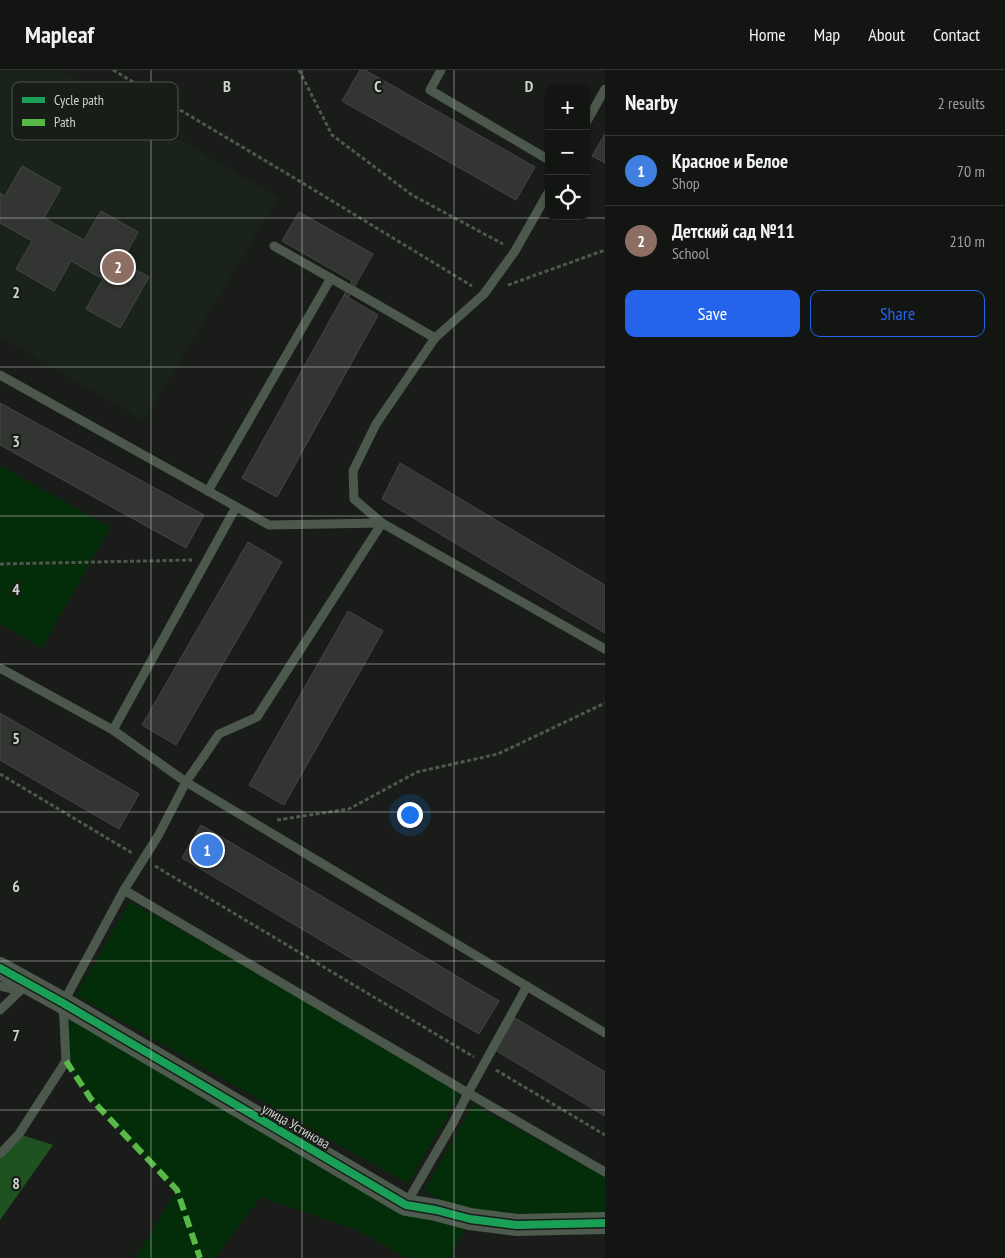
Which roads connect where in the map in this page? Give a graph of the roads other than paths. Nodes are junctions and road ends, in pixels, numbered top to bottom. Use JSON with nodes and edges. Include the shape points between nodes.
{"nodes":[{"id":1,"x":441,"y":70,"type":"edge"},
{"id":2,"x":605,"y":89,"type":"edge"},
{"id":3,"x":590,"y":116,"type":"edge"},
{"id":4,"x":545,"y":158,"type":"edge"},
{"id":5,"x":545,"y":198,"type":"edge"},
{"id":6,"x":274,"y":246,"type":"dead end"},
{"id":7,"x":331,"y":278,"type":"junction"},
{"id":8,"x":436,"y":338,"type":"junction"},
{"id":9,"x":0,"y":375,"type":"edge"},
{"id":10,"x":208,"y":491,"type":"junction"},
{"id":11,"x":236,"y":507,"type":"junction"},
{"id":12,"x":382,"y":523,"type":"junction"},
{"id":13,"x":605,"y":649,"type":"edge"},
{"id":14,"x":0,"y":668,"type":"edge"},
{"id":15,"x":113,"y":730,"type":"junction"},
{"id":16,"x":186,"y":782,"type":"junction"},
{"id":17,"x":124,"y":890,"type":"junction"},
{"id":18,"x":0,"y":968,"type":"edge"},
{"id":19,"x":0,"y":986,"type":"edge"},
{"id":20,"x":527,"y":986,"type":"junction"},
{"id":21,"x":24,"y":987,"type":"junction"},
{"id":22,"x":64,"y":1003,"type":"junction"},
{"id":23,"x":0,"y":1010,"type":"edge"},
{"id":24,"x":605,"y":1033,"type":"edge"},
{"id":25,"x":468,"y":1092,"type":"junction"},
{"id":26,"x":0,"y":1154,"type":"edge"},
{"id":27,"x":605,"y":1172,"type":"edge"},
{"id":28,"x":406,"y":1205,"type":"junction"},
{"id":29,"x":605,"y":1223,"type":"edge"}],
"edges":[{"from":1,"to":4,"type":"lane","via":[[430,90]]},
{"from":2,"to":3,"type":"lane"},
{"from":5,"to":8,"type":"lane","via":[[515,251],[484,294]]},
{"from":6,"to":7,"type":"lane"},
{"from":7,"to":8,"type":"lane"},
{"from":7,"to":10,"type":"lane"},
{"from":8,"to":12,"type":"lane","via":[[376,424],[353,471],[354,499]]},
{"from":9,"to":10,"type":"lane"},
{"from":10,"to":11,"type":"lane"},
{"from":11,"to":12,"type":"lane","via":[[269,525]]},
{"from":11,"to":15,"type":"lane"},
{"from":12,"to":13,"type":"lane"},
{"from":12,"to":16,"type":"lane","via":[[257,717],[220,734]]},
{"from":14,"to":15,"type":"lane"},
{"from":15,"to":16,"type":"lane"},
{"from":16,"to":17,"type":"lane","via":[[158,836]]},
{"from":16,"to":20,"type":"lane"},
{"from":17,"to":22,"type":"lane"},
{"from":17,"to":25,"type":"lane"},
{"from":18,"to":21,"type":"street","name":"улица Устинова"},
{"from":19,"to":21,"type":"lane"},
{"from":20,"to":24,"type":"lane"},
{"from":20,"to":25,"type":"lane"},
{"from":21,"to":22,"type":"street","name":"улица Устинова"},
{"from":21,"to":23,"type":"lane"},
{"from":22,"to":26,"type":"lane","via":[[66,1061],[20,1134]]},
{"from":22,"to":28,"type":"street","name":"улица Устинова"},
{"from":25,"to":27,"type":"lane"},
{"from":25,"to":28,"type":"lane"},
{"from":28,"to":29,"type":"street","name":"улица Устинова","via":[[517,1225]]}]}
